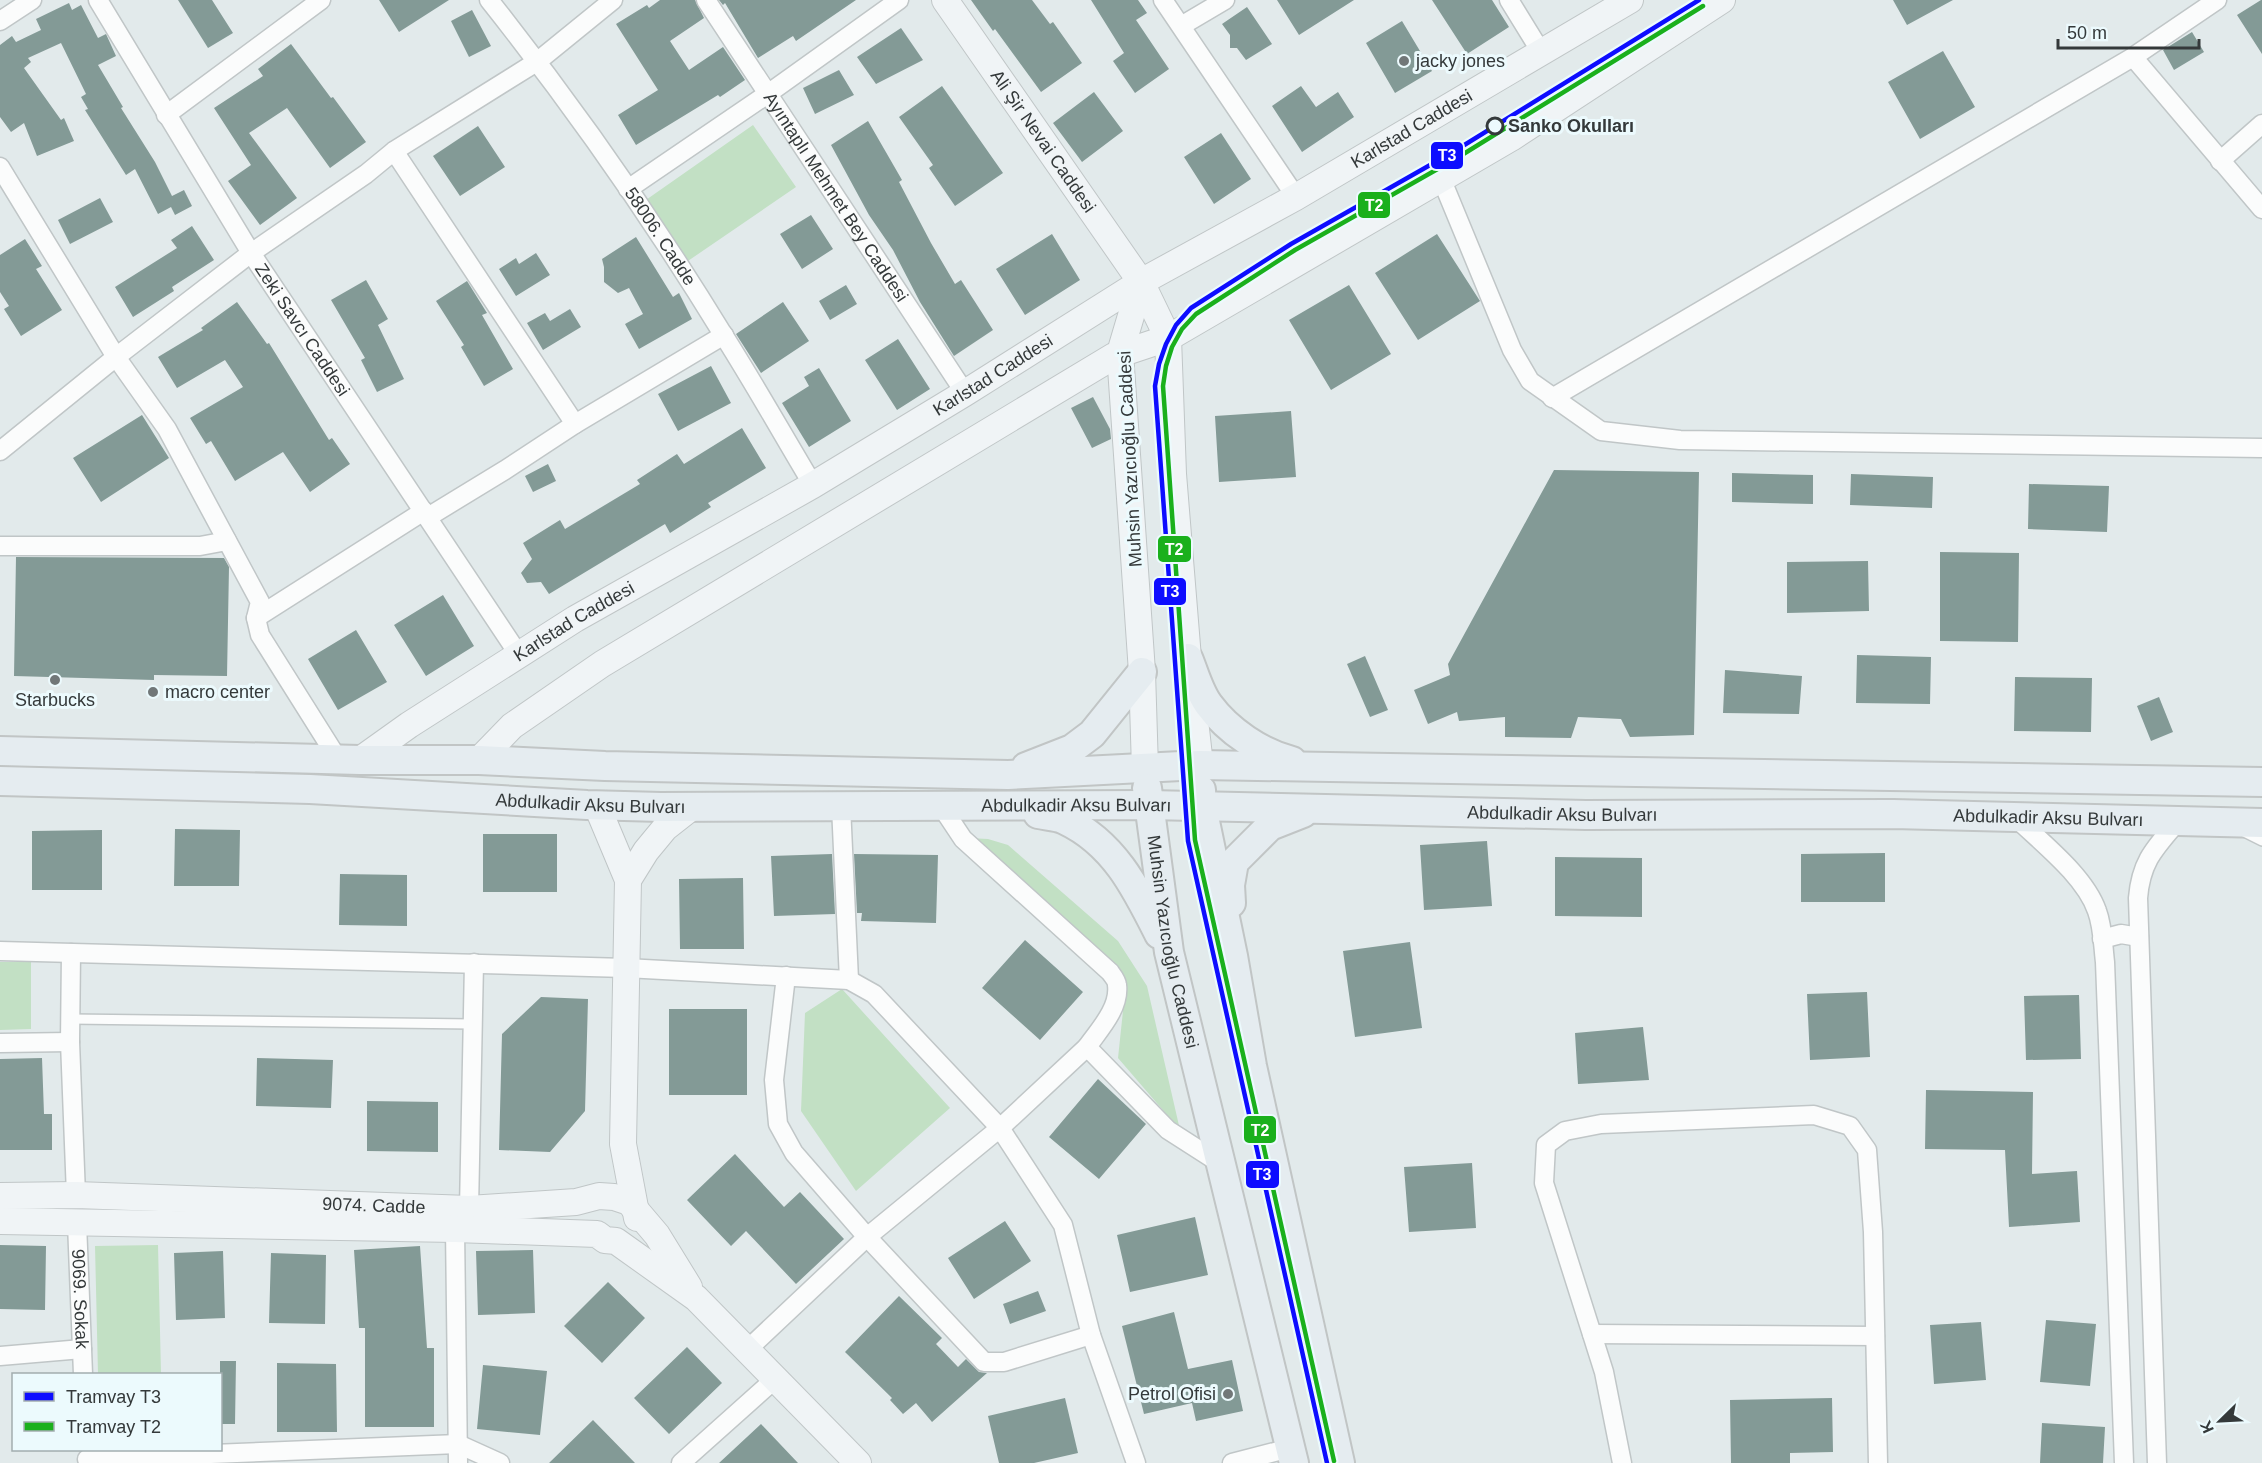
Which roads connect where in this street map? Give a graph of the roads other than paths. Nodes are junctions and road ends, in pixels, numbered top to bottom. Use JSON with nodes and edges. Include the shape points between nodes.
{"nodes":[{"id":1,"x":32,"y":0,"type":"edge"},
{"id":2,"x":98,"y":0,"type":"edge"},
{"id":3,"x":321,"y":0,"type":"edge"},
{"id":4,"x":489,"y":0,"type":"edge"},
{"id":5,"x":613,"y":0,"type":"edge"},
{"id":6,"x":706,"y":0,"type":"edge"},
{"id":7,"x":900,"y":0,"type":"edge"},
{"id":8,"x":945,"y":0,"type":"edge"},
{"id":9,"x":1163,"y":0,"type":"edge"},
{"id":10,"x":1225,"y":0,"type":"edge"},
{"id":11,"x":1509,"y":0,"type":"edge"},
{"id":12,"x":1630,"y":0,"type":"edge"},
{"id":13,"x":1722,"y":0,"type":"edge"},
{"id":14,"x":2217,"y":0,"type":"edge"},
{"id":15,"x":0,"y":21,"type":"edge"},
{"id":16,"x":1181,"y":26,"type":"junction"},
{"id":17,"x":1541,"y":52,"type":"junction"},
{"id":18,"x":2133,"y":57,"type":"junction"},
{"id":19,"x":538,"y":61,"type":"junction"},
{"id":20,"x":769,"y":93,"type":"junction"},
{"id":21,"x":166,"y":115,"type":"junction"},
{"id":22,"x":2262,"y":124,"type":"edge"},
{"id":23,"x":394,"y":151,"type":"junction"},
{"id":24,"x":2220,"y":161,"type":"junction"},
{"id":25,"x":0,"y":167,"type":"edge"},
{"id":26,"x":1442,"y":178,"type":"junction"},
{"id":27,"x":628,"y":189,"type":"junction"},
{"id":28,"x":1296,"y":197,"type":"junction"},
{"id":29,"x":2262,"y":209,"type":"edge"},
{"id":30,"x":251,"y":253,"type":"junction"},
{"id":31,"x":1141,"y":282,"type":"junction"},
{"id":32,"x":724,"y":335,"type":"junction"},
{"id":33,"x":1168,"y":338,"type":"junction"},
{"id":34,"x":1120,"y":353,"type":"junction"},
{"id":35,"x":116,"y":357,"type":"junction"},
{"id":36,"x":965,"y":393,"type":"junction"},
{"id":37,"x":1552,"y":398,"type":"junction"},
{"id":38,"x":575,"y":424,"type":"junction"},
{"id":39,"x":2262,"y":448,"type":"edge"},
{"id":40,"x":0,"y":451,"type":"edge"},
{"id":41,"x":813,"y":485,"type":"junction"},
{"id":42,"x":426,"y":514,"type":"junction"},
{"id":43,"x":227,"y":541,"type":"junction"},
{"id":44,"x":0,"y":546,"type":"edge"},
{"id":45,"x":256,"y":618,"type":"junction"},
{"id":46,"x":519,"y":655,"type":"junction"},
{"id":47,"x":1188,"y":658,"type":"junction"},
{"id":48,"x":1142,"y":672,"type":"junction"},
{"id":49,"x":0,"y":751,"type":"edge"},
{"id":50,"x":349,"y":760,"type":"junction"},
{"id":51,"x":479,"y":760,"type":"junction"},
{"id":52,"x":1200,"y":765,"type":"junction"},
{"id":53,"x":1145,"y":768,"type":"junction"},
{"id":54,"x":1320,"y":768,"type":"junction"},
{"id":55,"x":1008,"y":775,"type":"junction"},
{"id":56,"x":0,"y":781,"type":"edge"},
{"id":57,"x":2262,"y":782,"type":"edge"},
{"id":58,"x":597,"y":806,"type":"junction"},
{"id":59,"x":693,"y":806,"type":"junction"},
{"id":60,"x":841,"y":806,"type":"junction"},
{"id":61,"x":940,"y":806,"type":"junction"},
{"id":62,"x":998,"y":806,"type":"junction"},
{"id":63,"x":1149,"y":806,"type":"junction"},
{"id":64,"x":1202,"y":807,"type":"junction"},
{"id":65,"x":1313,"y":809,"type":"junction"},
{"id":66,"x":2015,"y":817,"type":"junction"},
{"id":67,"x":2178,"y":821,"type":"junction"},
{"id":68,"x":2226,"y":822,"type":"junction"},
{"id":69,"x":2262,"y":823,"type":"edge"},
{"id":70,"x":2262,"y":841,"type":"edge"},
{"id":71,"x":628,"y":880,"type":"junction"},
{"id":72,"x":2139,"y":937,"type":"junction"},
{"id":73,"x":2102,"y":939,"type":"junction"},
{"id":74,"x":0,"y":951,"type":"edge"},
{"id":75,"x":1169,"y":952,"type":"junction"},
{"id":76,"x":71,"y":953,"type":"junction"},
{"id":77,"x":1233,"y":956,"type":"junction"},
{"id":78,"x":474,"y":963,"type":"junction"},
{"id":79,"x":626,"y":968,"type":"junction"},
{"id":80,"x":786,"y":976,"type":"junction"},
{"id":81,"x":849,"y":980,"type":"junction"},
{"id":82,"x":70,"y":1019,"type":"junction"},
{"id":83,"x":472,"y":1024,"type":"junction"},
{"id":84,"x":70,"y":1042,"type":"junction"},
{"id":85,"x":0,"y":1043,"type":"edge"},
{"id":86,"x":1087,"y":1047,"type":"junction"},
{"id":87,"x":1000,"y":1128,"type":"junction"},
{"id":88,"x":623,"y":1144,"type":"junction"},
{"id":89,"x":1221,"y":1164,"type":"junction"},
{"id":90,"x":76,"y":1195,"type":"junction"},
{"id":91,"x":0,"y":1196,"type":"edge"},
{"id":92,"x":599,"y":1196,"type":"junction"},
{"id":93,"x":636,"y":1211,"type":"junction"},
{"id":94,"x":462,"y":1219,"type":"junction"},
{"id":95,"x":0,"y":1221,"type":"edge"},
{"id":96,"x":77,"y":1223,"type":"junction"},
{"id":97,"x":867,"y":1237,"type":"junction"},
{"id":98,"x":606,"y":1238,"type":"junction"},
{"id":99,"x":696,"y":1298,"type":"junction"},
{"id":100,"x":1592,"y":1334,"type":"junction"},
{"id":101,"x":1091,"y":1335,"type":"junction"},
{"id":102,"x":1875,"y":1335,"type":"junction"},
{"id":103,"x":82,"y":1349,"type":"junction"},
{"id":104,"x":747,"y":1350,"type":"junction"},
{"id":105,"x":0,"y":1356,"type":"edge"},
{"id":106,"x":83,"y":1373,"type":"edge"},
{"id":107,"x":775,"y":1379,"type":"junction"},
{"id":108,"x":458,"y":1444,"type":"junction"},
{"id":109,"x":1292,"y":1455,"type":"edge"},
{"id":110,"x":87,"y":1457,"type":"edge"},
{"id":111,"x":458,"y":1463,"type":"edge"},
{"id":112,"x":500,"y":1463,"type":"edge"},
{"id":113,"x":681,"y":1463,"type":"edge"},
{"id":114,"x":857,"y":1463,"type":"edge"},
{"id":115,"x":1136,"y":1463,"type":"edge"},
{"id":116,"x":1232,"y":1463,"type":"edge"},
{"id":117,"x":1340,"y":1463,"type":"edge"},
{"id":118,"x":1622,"y":1463,"type":"edge"},
{"id":119,"x":1878,"y":1463,"type":"edge"},
{"id":120,"x":2124,"y":1463,"type":"edge"},
{"id":121,"x":2157,"y":1463,"type":"edge"}],
"edges":[{"from":1,"to":15,"type":"street"},
{"from":2,"to":21,"type":"street","name":"Zeki Savcı Caddesi"},
{"from":3,"to":21,"type":"street"},
{"from":4,"to":19,"type":"street","name":"58006. Cadde"},
{"from":5,"to":19,"type":"street"},
{"from":6,"to":20,"type":"street","name":"Ayıntaplı Mehmet Bey Caddesi"},
{"from":7,"to":20,"type":"street"},
{"from":8,"to":31,"type":"street","name":"Ali Şir Nevai Caddesi"},
{"from":9,"to":16,"type":"street"},
{"from":10,"to":16,"type":"street"},
{"from":11,"to":17,"type":"street"},
{"from":12,"to":17,"type":"street","name":"Karlstad Caddesi"},
{"from":13,"to":26,"type":"street","via":[[1511,138]]},
{"from":14,"to":18,"type":"street"},
{"from":16,"to":28,"type":"street"},
{"from":17,"to":28,"type":"street","name":"Karlstad Caddesi"},
{"from":18,"to":24,"type":"street"},
{"from":18,"to":37,"type":"street"},
{"from":19,"to":23,"type":"street"},
{"from":19,"to":27,"type":"street","name":"58006. Cadde"},
{"from":20,"to":27,"type":"street"},
{"from":20,"to":36,"type":"street","name":"Ayıntaplı Mehmet Bey Caddesi"},
{"from":21,"to":30,"type":"street","name":"Zeki Savcı Caddesi"},
{"from":22,"to":24,"type":"street"},
{"from":23,"to":30,"type":"street"},
{"from":23,"to":38,"type":"street"},
{"from":24,"to":29,"type":"street"},
{"from":25,"to":35,"type":"street"},
{"from":26,"to":33,"type":"street"},
{"from":26,"to":37,"type":"street","via":[[1512,350],[1530,381]]},
{"from":27,"to":32,"type":"street","name":"58006. Cadde"},
{"from":28,"to":31,"type":"street","name":"Karlstad Caddesi"},
{"from":30,"to":35,"type":"street"},
{"from":30,"to":42,"type":"street","name":"Zeki Savcı Caddesi"},
{"from":31,"to":33,"type":"street"},
{"from":31,"to":34,"type":"street","name":"Muhsin Yazıcıoğlu Caddesi"},
{"from":31,"to":36,"type":"street","name":"Karlstad Caddesi"},
{"from":32,"to":38,"type":"street"},
{"from":32,"to":41,"type":"street","name":"58006. Cadde"},
{"from":33,"to":34,"type":"street"},
{"from":33,"to":47,"type":"street","via":[[1173,474]]},
{"from":34,"to":48,"type":"street","name":"Muhsin Yazıcıoğlu Caddesi"},
{"from":34,"to":51,"type":"street","via":[[602,664],[512,726]]},
{"from":35,"to":40,"type":"street"},
{"from":35,"to":43,"type":"street","via":[[167,429]]},
{"from":36,"to":41,"type":"street","name":"Karlstad Caddesi"},
{"from":37,"to":39,"type":"street","via":[[1601,431],[1680,440]]},
{"from":38,"to":42,"type":"street"},
{"from":41,"to":46,"type":"street","name":"Karlstad Caddesi","via":[[575,619]]},
{"from":42,"to":45,"type":"street"},
{"from":42,"to":46,"type":"street","name":"Zeki Savcı Caddesi"},
{"from":43,"to":44,"type":"street","via":[[200,546]]},
{"from":43,"to":45,"type":"street","via":[[261,602]]},
{"from":45,"to":50,"type":"street","via":[[260,635]]},
{"from":46,"to":50,"type":"street","name":"Karlstad Caddesi"},
{"from":47,"to":52,"type":"street"},
{"from":47,"to":54,"type":"main road","via":[[1208,704],[1232,728],[1279,758]]},
{"from":48,"to":53,"type":"street","name":"Muhsin Yazıcıoğlu Caddesi"},
{"from":48,"to":55,"type":"main road","via":[[1092,734],[1072,748]]},
{"from":49,"to":50,"type":"main road","name":"Abdulkadir Aksu Bulvarı"},
{"from":50,"to":51,"type":"main road","name":"Abdulkadir Aksu Bulvarı"},
{"from":51,"to":55,"type":"main road","name":"Abdulkadir Aksu Bulvarı"},
{"from":52,"to":53,"type":"main road","name":"Abdulkadir Aksu Bulvarı"},
{"from":52,"to":54,"type":"main road","name":"Abdulkadir Aksu Bulvarı"},
{"from":52,"to":64,"type":"main road"},
{"from":53,"to":55,"type":"main road","name":"Abdulkadir Aksu Bulvarı"},
{"from":53,"to":63,"type":"main road","name":"Muhsin Yazıcıoğlu Caddesi"},
{"from":54,"to":57,"type":"main road","name":"Abdulkadir Aksu Bulvarı"},
{"from":56,"to":58,"type":"main road","name":"Abdulkadir Aksu Bulvarı","via":[[310,789]]},
{"from":58,"to":59,"type":"main road","name":"Abdulkadir Aksu Bulvarı"},
{"from":58,"to":71,"type":"street"},
{"from":59,"to":60,"type":"main road","name":"Abdulkadir Aksu Bulvarı"},
{"from":59,"to":71,"type":"street","via":[[665,828]]},
{"from":60,"to":61,"type":"main road","name":"Abdulkadir Aksu Bulvarı"},
{"from":60,"to":81,"type":"street"},
{"from":61,"to":62,"type":"main road","name":"Abdulkadir Aksu Bulvarı"},
{"from":61,"to":86,"type":"street","via":[[963,839],[1110,972],[1117,984],[1116,999]]},
{"from":62,"to":63,"type":"main road","name":"Abdulkadir Aksu Bulvarı"},
{"from":62,"to":75,"type":"main road","via":[[1065,819],[1097,841],[1121,865]]},
{"from":63,"to":64,"type":"main road","name":"Abdulkadir Aksu Bulvarı"},
{"from":63,"to":75,"type":"main road","name":"Muhsin Yazıcıoğlu Caddesi"},
{"from":64,"to":65,"type":"main road","name":"Abdulkadir Aksu Bulvarı"},
{"from":64,"to":77,"type":"main road"},
{"from":65,"to":66,"type":"main road","name":"Abdulkadir Aksu Bulvarı"},
{"from":65,"to":77,"type":"main road","via":[[1270,826],[1234,862],[1230,885]]},
{"from":66,"to":67,"type":"main road","name":"Abdulkadir Aksu Bulvarı"},
{"from":66,"to":73,"type":"street","via":[[2090,895]]},
{"from":67,"to":68,"type":"main road","name":"Abdulkadir Aksu Bulvarı"},
{"from":67,"to":72,"type":"street","via":[[2142,870]]},
{"from":68,"to":69,"type":"main road","name":"Abdulkadir Aksu Bulvarı"},
{"from":68,"to":70,"type":"lane"},
{"from":71,"to":79,"type":"street"},
{"from":72,"to":73,"type":"street","via":[[2121,934]]},
{"from":72,"to":121,"type":"street"},
{"from":73,"to":120,"type":"street"},
{"from":74,"to":76,"type":"street"},
{"from":75,"to":89,"type":"main road","name":"Muhsin Yazıcıoğlu Caddesi"},
{"from":76,"to":78,"type":"street"},
{"from":76,"to":82,"type":"street"},
{"from":77,"to":117,"type":"main road","via":[[1252,1066]]},
{"from":78,"to":79,"type":"street"},
{"from":78,"to":83,"type":"street"},
{"from":79,"to":80,"type":"street"},
{"from":79,"to":88,"type":"street"},
{"from":80,"to":81,"type":"street"},
{"from":80,"to":97,"type":"street","via":[[774,1080],[778,1125],[794,1154]]},
{"from":81,"to":87,"type":"street","via":[[874,994]]},
{"from":82,"to":83,"type":"lane"},
{"from":82,"to":84,"type":"street"},
{"from":83,"to":94,"type":"street"},
{"from":84,"to":85,"type":"street"},
{"from":84,"to":90,"type":"street"},
{"from":86,"to":87,"type":"street"},
{"from":86,"to":89,"type":"street","via":[[1168,1130]]},
{"from":87,"to":97,"type":"street"},
{"from":87,"to":101,"type":"street","via":[[1063,1225]]},
{"from":88,"to":92,"type":"street","via":[[613,1174]]},
{"from":88,"to":93,"type":"street"},
{"from":89,"to":109,"type":"main road","name":"Muhsin Yazıcıoğlu Caddesi"},
{"from":90,"to":91,"type":"street","name":"9074. Cadde"},
{"from":90,"to":94,"type":"street","name":"9074. Cadde"},
{"from":92,"to":93,"type":"street","name":"9074. Cadde","via":[[629,1202]]},
{"from":92,"to":94,"type":"street","name":"9074. Cadde"},
{"from":92,"to":98,"type":"street","via":[[591,1214],[592,1225]]},
{"from":93,"to":98,"type":"street","via":[[635,1230],[628,1237]]},
{"from":93,"to":99,"type":"street","name":"9074. Cadde","via":[[657,1235]]},
{"from":94,"to":96,"type":"street","name":"9074. Cadde"},
{"from":94,"to":98,"type":"street","name":"9074. Cadde"},
{"from":94,"to":108,"type":"street"},
{"from":95,"to":96,"type":"street","name":"9074. Cadde"},
{"from":96,"to":103,"type":"street","name":"9069. Sokak"},
{"from":97,"to":101,"type":"street","via":[[984,1362],[1004,1362]]},
{"from":97,"to":104,"type":"street"},
{"from":98,"to":99,"type":"street","name":"9074. Cadde"},
{"from":99,"to":104,"type":"street","name":"9074. Cadde"},
{"from":100,"to":102,"type":"street"},
{"from":100,"to":102,"type":"street","via":[[1544,1183],[1546,1145],[1565,1131],[1601,1124],[1815,1115],[1850,1126],[1867,1150]]},
{"from":100,"to":118,"type":"street","via":[[1604,1372]]},
{"from":101,"to":115,"type":"street"},
{"from":102,"to":119,"type":"street"},
{"from":103,"to":105,"type":"street"},
{"from":103,"to":106,"type":"street","name":"9069. Sokak"},
{"from":104,"to":107,"type":"street","name":"9074. Cadde"},
{"from":107,"to":113,"type":"street"},
{"from":107,"to":114,"type":"street","name":"9074. Cadde"},
{"from":108,"to":110,"type":"street"},
{"from":108,"to":111,"type":"street"},
{"from":108,"to":112,"type":"street"},
{"from":109,"to":116,"type":"street"}]}
